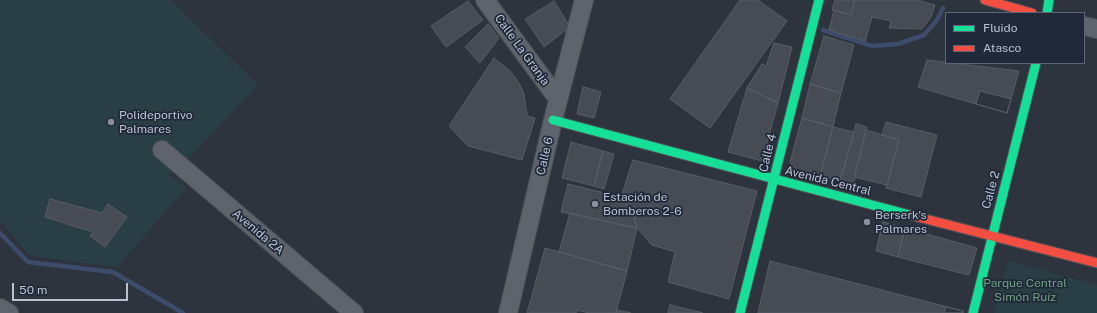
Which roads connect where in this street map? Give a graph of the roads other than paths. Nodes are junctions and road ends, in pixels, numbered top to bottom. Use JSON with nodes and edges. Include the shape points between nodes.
{"nodes":[{"id":1,"x":485,"y":0,"type":"edge"},
{"id":2,"x":584,"y":0,"type":"edge"},
{"id":3,"x":819,"y":0,"type":"edge"},
{"id":4,"x":985,"y":0,"type":"edge"},
{"id":5,"x":1027,"y":0,"type":"edge"},
{"id":6,"x":1049,"y":0,"type":"edge"},
{"id":7,"x":1028,"y":12,"type":"edge"},
{"id":8,"x":1047,"y":12,"type":"edge"},
{"id":9,"x":1085,"y":26,"type":"edge"},
{"id":10,"x":1097,"y":29,"type":"edge"},
{"id":11,"x":1035,"y":64,"type":"edge"},
{"id":12,"x":558,"y":100,"type":"junction"},
{"id":13,"x":553,"y":120,"type":"junction"},
{"id":14,"x":162,"y":150,"type":"dead end"},
{"id":15,"x":773,"y":179,"type":"junction"},
{"id":16,"x":992,"y":235,"type":"junction"},
{"id":17,"x":1097,"y":263,"type":"edge"},
{"id":18,"x":0,"y":308,"type":"edge"},
{"id":19,"x":9,"y":313,"type":"edge"},
{"id":20,"x":354,"y":313,"type":"edge"},
{"id":21,"x":508,"y":313,"type":"edge"},
{"id":22,"x":740,"y":313,"type":"edge"},
{"id":23,"x":973,"y":313,"type":"edge"}],
"edges":[{"from":1,"to":12,"type":"street","name":"Calle La Granja"},
{"from":2,"to":12,"type":"street","name":"Calle 6"},
{"from":3,"to":15,"type":"main road","name":"Calle 4"},
{"from":4,"to":7,"type":"main road"},
{"from":5,"to":7,"type":"main road"},
{"from":6,"to":8,"type":"main road"},
{"from":9,"to":10,"type":"street"},
{"from":11,"to":16,"type":"main road","name":"Calle 2"},
{"from":12,"to":13,"type":"street","name":"Calle 6"},
{"from":13,"to":15,"type":"main road","name":"Avenida Central"},
{"from":13,"to":21,"type":"street","name":"Calle 6"},
{"from":14,"to":20,"type":"street","name":"Avenida 2A"},
{"from":15,"to":16,"type":"main road","name":"Avenida Central"},
{"from":15,"to":22,"type":"main road","name":"Calle 4"},
{"from":16,"to":17,"type":"main road","name":"Avenida Central"},
{"from":16,"to":23,"type":"main road","name":"Calle 2"},
{"from":18,"to":19,"type":"street"}]}
